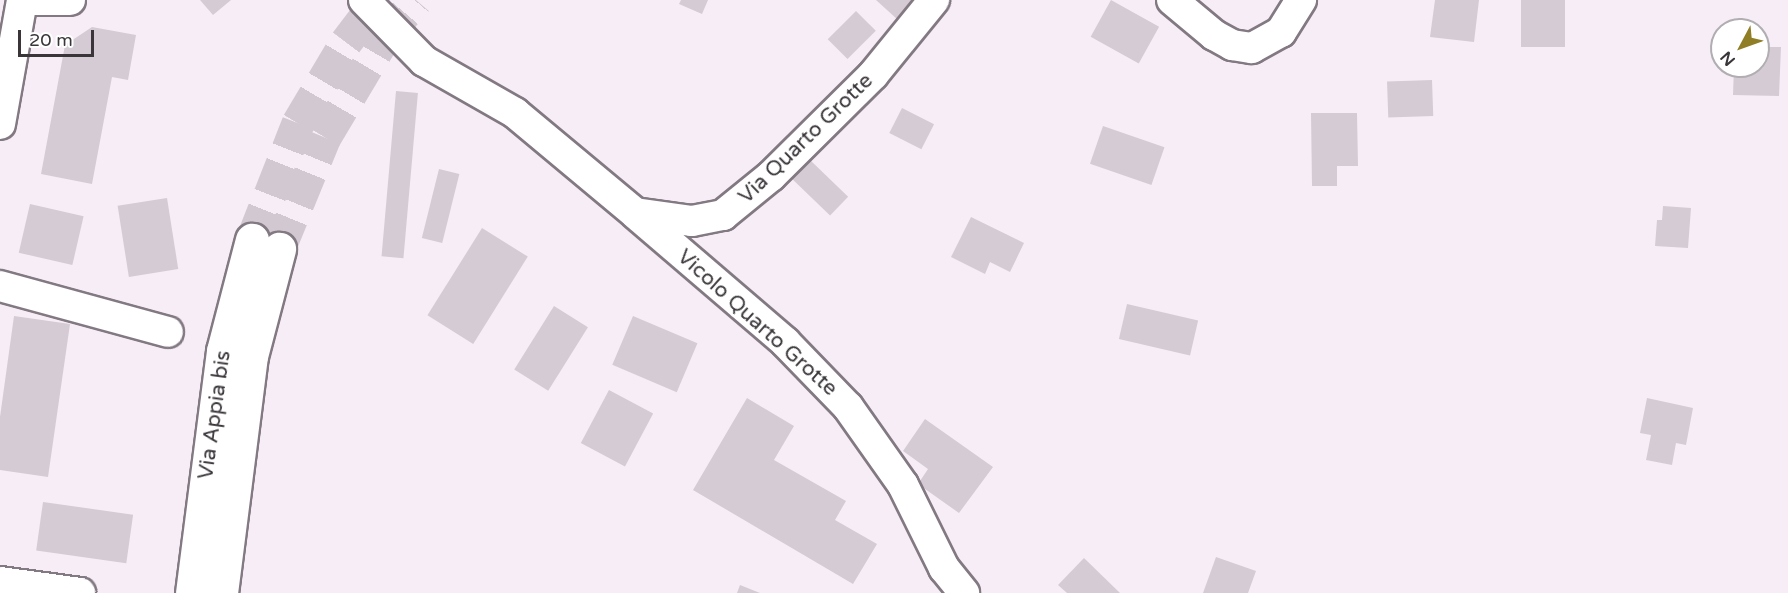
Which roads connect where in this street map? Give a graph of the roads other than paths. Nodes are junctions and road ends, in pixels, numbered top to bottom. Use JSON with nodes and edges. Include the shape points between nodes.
{"nodes":[{"id":1,"x":70,"y":0,"type":"edge"},
{"id":2,"x":364,"y":0,"type":"edge"},
{"id":3,"x":934,"y":0,"type":"edge"},
{"id":4,"x":1172,"y":0,"type":"edge"},
{"id":5,"x":1301,"y":0,"type":"edge"},
{"id":6,"x":17,"y":12,"type":"edge"},
{"id":7,"x":0,"y":124,"type":"edge"},
{"id":8,"x":635,"y":213,"type":"junction"},
{"id":9,"x":265,"y":244,"type":"tunnel mouth"},
{"id":10,"x":0,"y":286,"type":"edge"},
{"id":11,"x":168,"y":332,"type":"dead end"},
{"id":12,"x":208,"y":580,"type":"edge"},
{"id":13,"x":0,"y":582,"type":"edge"},
{"id":14,"x":80,"y":593,"type":"edge"},
{"id":15,"x":964,"y":593,"type":"edge"}],
"edges":[{"from":1,"to":6,"type":"street"},
{"from":2,"to":8,"type":"street","via":[[424,61],[515,113]]},
{"from":3,"to":8,"type":"street","name":"Via Quarto Grotte","via":[[852,97],[736,207],[723,215],[692,221]]},
{"from":4,"to":5,"type":"street","via":[[1214,35],[1232,45],[1252,48],[1281,32]]},
{"from":6,"to":7,"type":"street"},
{"from":8,"to":15,"type":"street","name":"Vicolo Quarto Grotte","via":[[785,342],[848,407],[898,477],[944,568]]},
{"from":9,"to":12,"type":"highway","name":"Via Appia bis","via":[[251,356]]},
{"from":10,"to":11,"type":"street"},
{"from":13,"to":14,"type":"street"}]}
